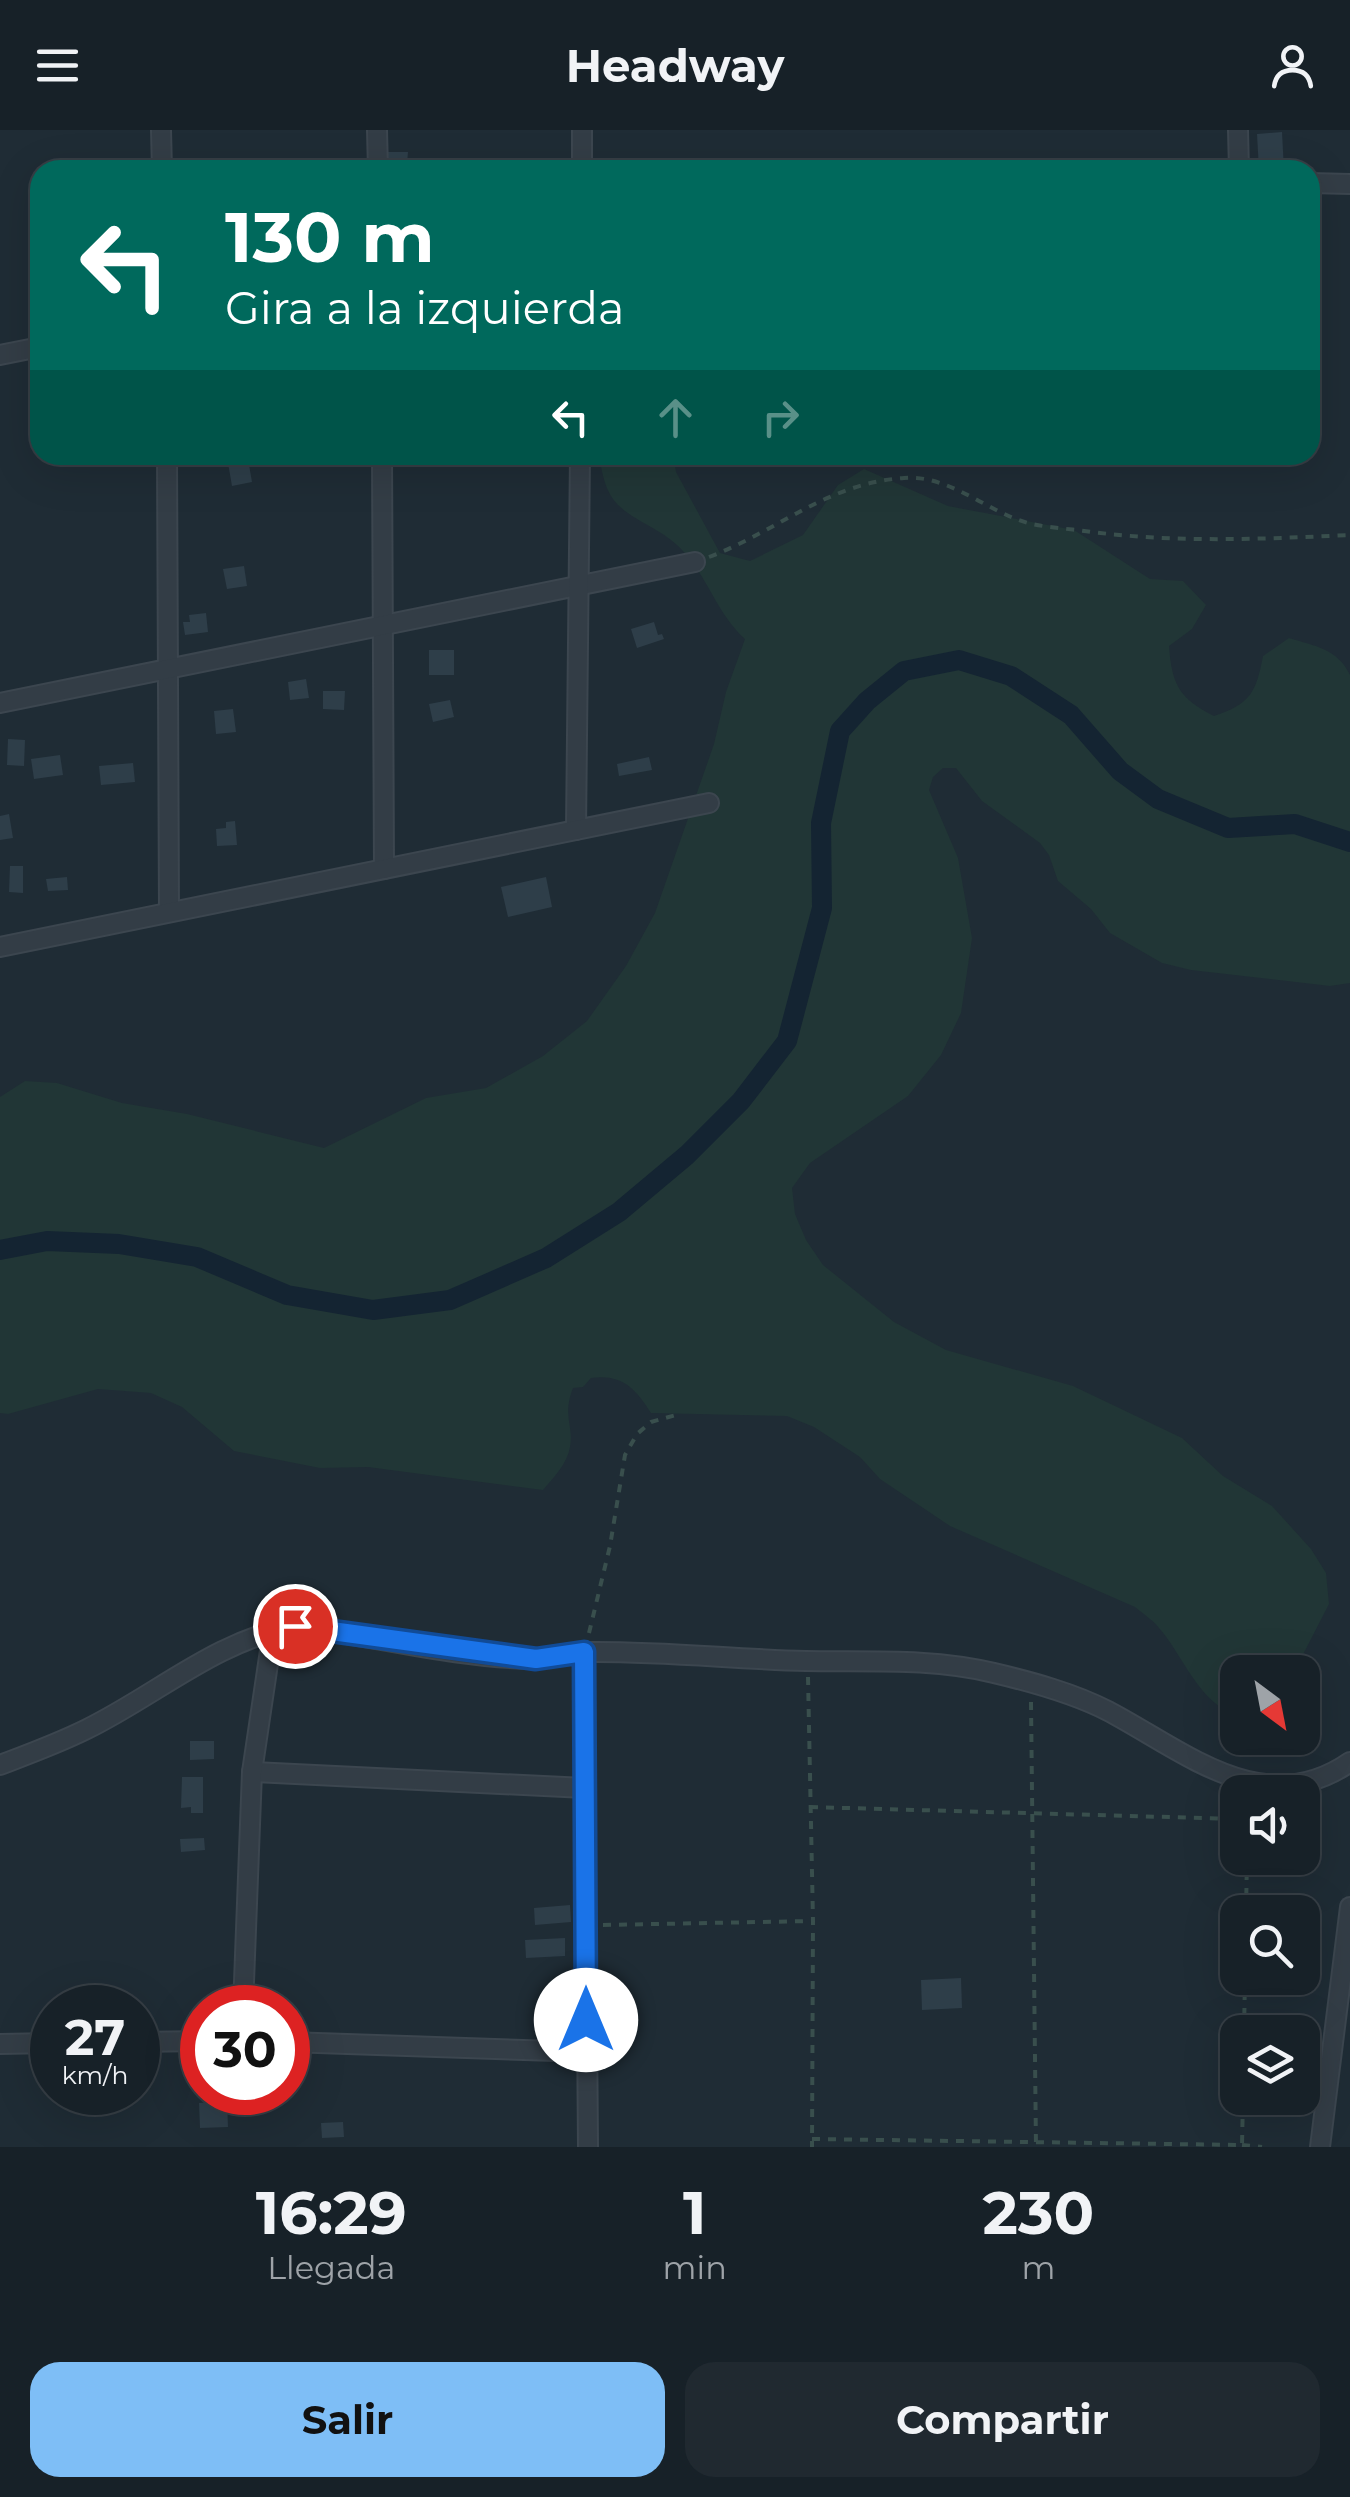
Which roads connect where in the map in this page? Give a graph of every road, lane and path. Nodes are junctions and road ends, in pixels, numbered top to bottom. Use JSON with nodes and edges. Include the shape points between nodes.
{"nodes":[{"id":1,"x":161,"y":130,"type":"edge"},
{"id":2,"x":377,"y":130,"type":"edge"},
{"id":3,"x":582,"y":130,"type":"edge"},
{"id":4,"x":1238,"y":130,"type":"edge"},
{"id":5,"x":162,"y":160,"type":"edge"},
{"id":6,"x":378,"y":160,"type":"edge"},
{"id":7,"x":582,"y":160,"type":"edge"},
{"id":8,"x":1239,"y":160,"type":"edge"},
{"id":9,"x":1320,"y":183,"type":"edge"},
{"id":10,"x":1350,"y":184,"type":"edge"},
{"id":11,"x":30,"y":349,"type":"edge"},
{"id":12,"x":0,"y":355,"type":"edge"},
{"id":13,"x":167,"y":465,"type":"edge"},
{"id":14,"x":382,"y":465,"type":"edge"},
{"id":15,"x":580,"y":465,"type":"edge"},
{"id":16,"x":1350,"y":535,"type":"edge"},
{"id":17,"x":696,"y":562,"type":"joint"},
{"id":18,"x":578,"y":588,"type":"junction"},
{"id":19,"x":385,"y":625,"type":"junction"},
{"id":20,"x":167,"y":667,"type":"junction"},
{"id":21,"x":0,"y":703,"type":"edge"},
{"id":22,"x":709,"y":803,"type":"dead end"},
{"id":23,"x":576,"y":830,"type":"junction"},
{"id":24,"x":384,"y":869,"type":"junction"},
{"id":25,"x":170,"y":912,"type":"junction"},
{"id":26,"x":0,"y":947,"type":"edge"},
{"id":27,"x":676,"y":1415,"type":"dead end"},
{"id":28,"x":273,"y":1630,"type":"junction"},
{"id":29,"x":584,"y":1652,"type":"junction"},
{"id":30,"x":808,"y":1661,"type":"junction"},
{"id":31,"x":1031,"y":1683,"type":"junction"},
{"id":32,"x":1350,"y":1762,"type":"edge"},
{"id":33,"x":0,"y":1766,"type":"edge"},
{"id":34,"x":252,"y":1772,"type":"junction"},
{"id":35,"x":585,"y":1788,"type":"junction"},
{"id":36,"x":810,"y":1808,"type":"junction"},
{"id":37,"x":1032,"y":1816,"type":"junction"},
{"id":38,"x":1220,"y":1819,"type":"edge"},
{"id":39,"x":1350,"y":1907,"type":"edge"},
{"id":40,"x":813,"y":1921,"type":"junction"},
{"id":41,"x":585,"y":1925,"type":"junction"},
{"id":42,"x":244,"y":1985,"type":"edge"},
{"id":43,"x":30,"y":2043,"type":"edge"},
{"id":44,"x":310,"y":2043,"type":"edge"},
{"id":45,"x":0,"y":2044,"type":"edge"},
{"id":46,"x":586,"y":2052,"type":"junction"},
{"id":47,"x":1243,"y":2115,"type":"edge"},
{"id":48,"x":812,"y":2139,"type":"junction"},
{"id":49,"x":1242,"y":2145,"type":"edge"},
{"id":50,"x":1036,"y":2146,"type":"edge"},
{"id":51,"x":588,"y":2147,"type":"edge"},
{"id":52,"x":812,"y":2147,"type":"edge"},
{"id":53,"x":1262,"y":2147,"type":"edge"},
{"id":54,"x":1320,"y":2147,"type":"edge"}],
"edges":[{"from":1,"to":5,"type":"street"},
{"from":2,"to":6,"type":"street"},
{"from":3,"to":7,"type":"street"},
{"from":4,"to":8,"type":"street"},
{"from":9,"to":10,"type":"street"},
{"from":11,"to":12,"type":"street"},
{"from":13,"to":20,"type":"street"},
{"from":14,"to":19,"type":"street"},
{"from":15,"to":18,"type":"street"},
{"from":16,"to":17,"type":"path","via":[[1158,540],[1034,524],[948,486],[910,477],[851,486]]},
{"from":17,"to":18,"type":"street"},
{"from":18,"to":19,"type":"street"},
{"from":18,"to":23,"type":"street"},
{"from":19,"to":20,"type":"street"},
{"from":19,"to":24,"type":"street"},
{"from":20,"to":21,"type":"street"},
{"from":20,"to":25,"type":"street"},
{"from":22,"to":23,"type":"street"},
{"from":23,"to":24,"type":"street"},
{"from":24,"to":25,"type":"street"},
{"from":25,"to":26,"type":"street"},
{"from":27,"to":29,"type":"path","via":[[650,1422],[625,1455]]},
{"from":28,"to":29,"type":"street","via":[[295,1626],[536,1659]]},
{"from":28,"to":33,"type":"street","via":[[218,1652],[86,1730]]},
{"from":28,"to":34,"type":"street"},
{"from":29,"to":30,"type":"street"},
{"from":29,"to":35,"type":"street"},
{"from":30,"to":31,"type":"street","via":[[911,1661]]},
{"from":30,"to":36,"type":"path"},
{"from":31,"to":32,"type":"street","via":[[1105,1709],[1218,1774],[1249,1783],[1304,1782]]},
{"from":31,"to":37,"type":"path"},
{"from":34,"to":35,"type":"street"},
{"from":34,"to":42,"type":"street"},
{"from":35,"to":41,"type":"street"},
{"from":36,"to":37,"type":"path"},
{"from":36,"to":40,"type":"path"},
{"from":37,"to":38,"type":"path"},
{"from":37,"to":50,"type":"path"},
{"from":39,"to":54,"type":"street"},
{"from":40,"to":41,"type":"path"},
{"from":40,"to":48,"type":"path"},
{"from":41,"to":46,"type":"street"},
{"from":43,"to":45,"type":"street"},
{"from":44,"to":46,"type":"street"},
{"from":46,"to":51,"type":"street"},
{"from":47,"to":49,"type":"path"},
{"from":48,"to":50,"type":"path"},
{"from":48,"to":52,"type":"path"},
{"from":49,"to":50,"type":"path"},
{"from":49,"to":53,"type":"path"}]}
